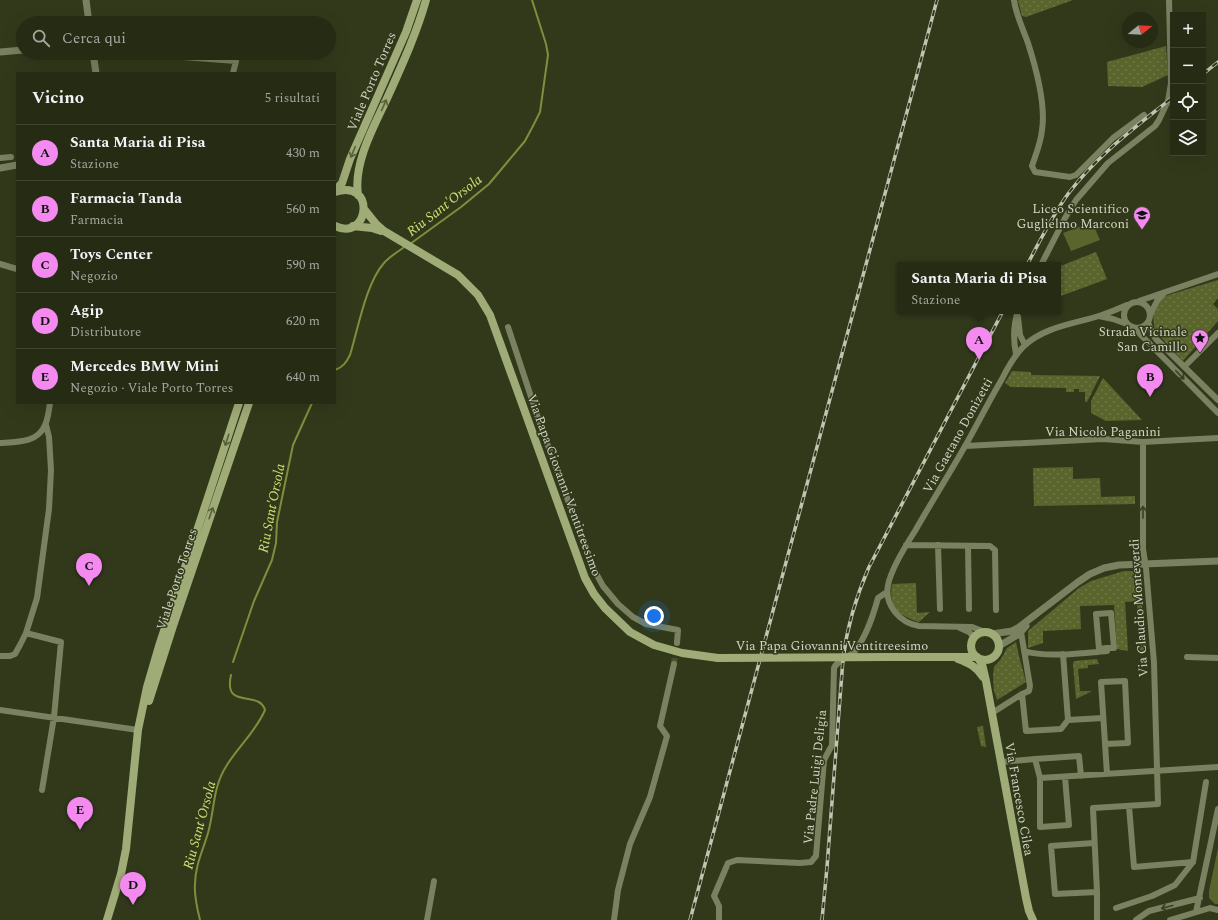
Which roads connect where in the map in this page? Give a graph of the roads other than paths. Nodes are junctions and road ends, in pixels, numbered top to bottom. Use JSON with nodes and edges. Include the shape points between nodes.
{"nodes":[{"id":1,"x":86,"y":0,"type":"edge"},
{"id":2,"x":417,"y":0,"type":"edge"},
{"id":3,"x":426,"y":0,"type":"edge"},
{"id":4,"x":1014,"y":0,"type":"edge"},
{"id":5,"x":1169,"y":0,"type":"edge"},
{"id":6,"x":88,"y":16,"type":"edge"},
{"id":7,"x":16,"y":51,"type":"edge"},
{"id":8,"x":0,"y":52,"type":"edge"},
{"id":9,"x":94,"y":60,"type":"edge"},
{"id":10,"x":223,"y":60,"type":"edge"},
{"id":11,"x":96,"y":72,"type":"edge"},
{"id":12,"x":233,"y":72,"type":"edge"},
{"id":13,"x":1144,"y":115,"type":"dead end"},
{"id":14,"x":11,"y":157,"type":"dead end"},
{"id":15,"x":0,"y":158,"type":"edge"},
{"id":16,"x":16,"y":165,"type":"edge"},
{"id":17,"x":0,"y":168,"type":"edge"},
{"id":18,"x":336,"y":190,"type":"edge"},
{"id":19,"x":336,"y":191,"type":"edge"},
{"id":20,"x":358,"y":195,"type":"junction"},
{"id":21,"x":364,"y":209,"type":"junction"},
{"id":22,"x":354,"y":226,"type":"junction"},
{"id":23,"x":336,"y":228,"type":"edge"},
{"id":24,"x":384,"y":231,"type":"junction"},
{"id":25,"x":1043,"y":262,"type":"edge"},
{"id":26,"x":0,"y":264,"type":"edge"},
{"id":27,"x":16,"y":269,"type":"edge"},
{"id":28,"x":1218,"y":274,"type":"edge"},
{"id":29,"x":1166,"y":292,"type":"junction"},
{"id":30,"x":1139,"y":302,"type":"junction"},
{"id":31,"x":1127,"y":306,"type":"junction"},
{"id":32,"x":1017,"y":314,"type":"edge"},
{"id":33,"x":1018,"y":314,"type":"edge"},
{"id":34,"x":1150,"y":315,"type":"junction"},
{"id":35,"x":1099,"y":316,"type":"junction"},
{"id":36,"x":1148,"y":322,"type":"junction"},
{"id":37,"x":1130,"y":326,"type":"junction"},
{"id":38,"x":508,"y":327,"type":"dead end"},
{"id":39,"x":1218,"y":333,"type":"edge"},
{"id":40,"x":1025,"y":345,"type":"junction"},
{"id":41,"x":1016,"y":354,"type":"junction"},
{"id":42,"x":1184,"y":367,"type":"junction"},
{"id":43,"x":1218,"y":400,"type":"edge"},
{"id":44,"x":50,"y":404,"type":"edge"},
{"id":45,"x":239,"y":404,"type":"edge"},
{"id":46,"x":249,"y":404,"type":"edge"},
{"id":47,"x":1218,"y":414,"type":"edge"},
{"id":48,"x":528,"y":421,"type":"junction"},
{"id":49,"x":539,"y":421,"type":"junction"},
{"id":50,"x":46,"y":425,"type":"junction"},
{"id":51,"x":1218,"y":438,"type":"edge"},
{"id":52,"x":1143,"y":442,"type":"junction"},
{"id":53,"x":0,"y":444,"type":"edge"},
{"id":54,"x":965,"y":446,"type":"junction"},
{"id":55,"x":906,"y":545,"type":"junction"},
{"id":56,"x":938,"y":546,"type":"junction"},
{"id":57,"x":968,"y":546,"type":"junction"},
{"id":58,"x":1218,"y":561,"type":"edge"},
{"id":59,"x":1146,"y":564,"type":"junction"},
{"id":60,"x":887,"y":592,"type":"junction"},
{"id":61,"x":940,"y":609,"type":"dead end"},
{"id":62,"x":969,"y":610,"type":"dead end"},
{"id":63,"x":996,"y":610,"type":"dead end"},
{"id":64,"x":1035,"y":616,"type":"junction"},
{"id":65,"x":956,"y":627,"type":"junction"},
{"id":66,"x":1021,"y":632,"type":"junction"},
{"id":67,"x":26,"y":633,"type":"junction"},
{"id":68,"x":988,"y":633,"type":"junction"},
{"id":69,"x":973,"y":640,"type":"junction"},
{"id":70,"x":677,"y":643,"type":"tunnel mouth"},
{"id":71,"x":999,"y":646,"type":"junction"},
{"id":72,"x":1107,"y":648,"type":"junction"},
{"id":73,"x":1024,"y":651,"type":"junction"},
{"id":74,"x":1063,"y":654,"type":"junction"},
{"id":75,"x":0,"y":656,"type":"edge"},
{"id":76,"x":952,"y":657,"type":"junction"},
{"id":77,"x":978,"y":657,"type":"junction"},
{"id":78,"x":1187,"y":657,"type":"dead end"},
{"id":79,"x":1218,"y":658,"type":"edge"},
{"id":80,"x":990,"y":659,"type":"junction"},
{"id":81,"x":674,"y":664,"type":"tunnel mouth"},
{"id":82,"x":986,"y":681,"type":"junction"},
{"id":83,"x":1022,"y":694,"type":"junction"},
{"id":84,"x":0,"y":710,"type":"edge"},
{"id":85,"x":992,"y":713,"type":"junction"},
{"id":86,"x":54,"y":717,"type":"junction"},
{"id":87,"x":1103,"y":718,"type":"junction"},
{"id":88,"x":1068,"y":720,"type":"junction"},
{"id":89,"x":138,"y":730,"type":"junction"},
{"id":90,"x":1105,"y":744,"type":"junction"},
{"id":91,"x":1035,"y":759,"type":"junction"},
{"id":92,"x":1001,"y":762,"type":"junction"},
{"id":93,"x":135,"y":765,"type":"junction"},
{"id":94,"x":1218,"y":767,"type":"edge"},
{"id":95,"x":1157,"y":771,"type":"junction"},
{"id":96,"x":1107,"y":774,"type":"junction"},
{"id":97,"x":1081,"y":776,"type":"junction"},
{"id":98,"x":1065,"y":777,"type":"junction"},
{"id":99,"x":1040,"y":778,"type":"junction"},
{"id":100,"x":1206,"y":782,"type":"dead end"},
{"id":101,"x":42,"y":790,"type":"dead end"},
{"id":102,"x":1129,"y":806,"type":"junction"},
{"id":103,"x":1218,"y":809,"type":"edge"},
{"id":104,"x":1094,"y":844,"type":"junction"},
{"id":105,"x":1193,"y":862,"type":"junction"},
{"id":106,"x":434,"y":881,"type":"dead end"},
{"id":107,"x":1097,"y":892,"type":"junction"},
{"id":108,"x":1200,"y":898,"type":"junction"},
{"id":109,"x":1116,"y":908,"type":"dead end"},
{"id":110,"x":1210,"y":908,"type":"junction"},
{"id":111,"x":1218,"y":910,"type":"edge"},
{"id":112,"x":1196,"y":912,"type":"junction"},
{"id":113,"x":107,"y":920,"type":"edge"},
{"id":114,"x":427,"y":920,"type":"edge"},
{"id":115,"x":614,"y":920,"type":"edge"},
{"id":116,"x":719,"y":920,"type":"edge"},
{"id":117,"x":1033,"y":920,"type":"edge"},
{"id":118,"x":1096,"y":920,"type":"edge"},
{"id":119,"x":1136,"y":920,"type":"edge"},
{"id":120,"x":1170,"y":920,"type":"edge"}],
"edges":[{"from":1,"to":6,"type":"street"},
{"from":2,"to":18,"type":"main road","name":"Viale Porto Torres","one_way":true,"via":[[342,183]]},
{"from":20,"to":3,"type":"main road","name":"Viale Porto Torres","one_way":true,"via":[[363,152]]},
{"from":4,"to":13,"type":"street","via":[[1036,72],[1043,110],[1042,130],[1032,166],[1035,172],[1070,177],[1076,175],[1113,138]]},
{"from":5,"to":25,"type":"street","via":[[1171,83],[1170,96],[1163,114],[1155,126],[1108,163],[1076,200]]},
{"from":7,"to":8,"type":"street"},
{"from":9,"to":11,"type":"street"},
{"from":10,"to":12,"type":"street","via":[[236,61]]},
{"from":14,"to":15,"type":"street"},
{"from":16,"to":17,"type":"street"},
{"from":19,"to":20,"type":"main road","via":[[351,190]]},
{"from":20,"to":21,"type":"main road","name":"Via Papa Giovanni Ventitreesimo","via":[[363,201]]},
{"from":21,"to":22,"type":"main road","via":[[363,216]]},
{"from":21,"to":24,"type":"main road","name":"Via Papa Giovanni Ventitreesimo"},
{"from":22,"to":23,"type":"main road","name":"Via Papa Giovanni Ventitreesimo"},
{"from":22,"to":24,"type":"main road","name":"Via Papa Giovanni Ventitreesimo"},
{"from":24,"to":48,"type":"main road","name":"Via Papa Giovanni Ventitreesimo","via":[[458,275],[478,295],[490,315]]},
{"from":26,"to":27,"type":"street"},
{"from":28,"to":29,"type":"street","name":"Via Gaetano Donizetti"},
{"from":29,"to":30,"type":"street","name":"Via Gaetano Donizetti"},
{"from":29,"to":34,"type":"street","via":[[1157,301]]},
{"from":30,"to":31,"type":"street","name":"Via Gaetano Donizetti","via":[[1132,302]]},
{"from":30,"to":34,"type":"street","via":[[1144,304]]},
{"from":31,"to":35,"type":"street","name":"Via Gaetano Donizetti"},
{"from":31,"to":37,"type":"street","via":[[1124,313],[1125,321]]},
{"from":32,"to":41,"type":"street","via":[[1014,326]]},
{"from":33,"to":40,"type":"street","via":[[1020,335]]},
{"from":34,"to":36,"type":"street"},
{"from":35,"to":37,"type":"street"},
{"from":35,"to":40,"type":"street","name":"Via Gaetano Donizetti","via":[[1051,330]]},
{"from":36,"to":37,"type":"street","via":[[1141,327]]},
{"from":36,"to":42,"type":"street","via":[[1156,339]]},
{"from":37,"to":47,"type":"street","one_way":true},
{"from":38,"to":49,"type":"street"},
{"from":39,"to":42,"type":"street"},
{"from":40,"to":41,"type":"street","name":"Via Gaetano Donizetti"},
{"from":41,"to":54,"type":"street","name":"Via Gaetano Donizetti"},
{"from":42,"to":43,"type":"street"},
{"from":44,"to":50,"type":"street"},
{"from":45,"to":89,"type":"main road","name":"Viale Porto Torres","one_way":true,"via":[[158,648]]},
{"from":93,"to":46,"type":"main road","name":"Viale Porto Torres","one_way":true,"via":[[151,696],[173,626]]},
{"from":48,"to":49,"type":"street"},
{"from":48,"to":76,"type":"main road","name":"Via Papa Giovanni Ventitreesimo","bridge":true,"via":[[585,578],[602,605],[630,632],[654,645],[682,653],[718,658]]},
{"from":49,"to":70,"type":"street","via":[[592,566],[603,586],[633,617],[646,624],[678,630]]},
{"from":50,"to":53,"type":"street","via":[[30,440]]},
{"from":50,"to":67,"type":"street","via":[[51,470],[49,509],[37,598]]},
{"from":51,"to":52,"type":"street","name":"Via Nicolò Paganini"},
{"from":52,"to":54,"type":"street","name":"Via Nicolò Paganini","via":[[1103,439]]},
{"from":59,"to":52,"type":"street","name":"Via Claudio Monteverdi","one_way":true,"via":[[1143,549]]},
{"from":54,"to":55,"type":"street","name":"Via Gaetano Donizetti"},
{"from":55,"to":56,"type":"street"},
{"from":55,"to":60,"type":"street","name":"Via Gaetano Donizetti","via":[[891,575]]},
{"from":56,"to":57,"type":"street"},
{"from":56,"to":61,"type":"street"},
{"from":57,"to":62,"type":"street"},
{"from":57,"to":63,"type":"street","via":[[990,546],[995,550]]},
{"from":58,"to":59,"type":"street"},
{"from":59,"to":64,"type":"street","via":[[1120,565],[1090,574]]},
{"from":59,"to":95,"type":"street","name":"Via Claudio Monteverdi","via":[[1154,663]]},
{"from":60,"to":65,"type":"street","via":[[895,613],[904,622],[911,625]]},
{"from":60,"to":116,"type":"street","name":"Via Padre Luigi Deligia","via":[[878,598],[871,623],[856,650],[836,663],[834,668],[832,745],[824,760],[816,856],[811,862],[800,863],[738,860],[728,863],[714,896],[719,906]]},
{"from":64,"to":66,"type":"street"},
{"from":64,"to":68,"type":"street","via":[[1012,631]]},
{"from":65,"to":68,"type":"street","via":[[975,627]]},
{"from":65,"to":69,"type":"street","via":[[969,632]]},
{"from":66,"to":71,"type":"street"},
{"from":66,"to":73,"type":"street"},
{"from":67,"to":75,"type":"street","via":[[15,654]]},
{"from":67,"to":86,"type":"street","via":[[61,642]]},
{"from":68,"to":69,"type":"main road","via":[[977,634]]},
{"from":68,"to":71,"type":"main road","via":[[997,639]]},
{"from":69,"to":76,"type":"main road","via":[[966,650]]},
{"from":69,"to":77,"type":"main road","via":[[973,653]]},
{"from":71,"to":80,"type":"main road","via":[[996,654]]},
{"from":72,"to":72,"type":"street","via":[[1114,648],[1111,613],[1096,614],[1099,649]]},
{"from":72,"to":74,"type":"street","via":[[1107,651]]},
{"from":73,"to":74,"type":"street","via":[[1032,654]]},
{"from":73,"to":83,"type":"street","via":[[1030,686],[1028,691]]},
{"from":74,"to":88,"type":"street"},
{"from":76,"to":77,"type":"main road","name":"Via Papa Giovanni Ventitreesimo"},
{"from":76,"to":82,"type":"main road","via":[[968,662]]},
{"from":77,"to":80,"type":"main road"},
{"from":77,"to":82,"type":"main road","name":"Via Francesco Cilea"},
{"from":78,"to":79,"type":"street"},
{"from":80,"to":82,"type":"main road","name":"Via Francesco Cilea"},
{"from":81,"to":115,"type":"street","via":[[660,726],[667,736],[650,797],[630,844],[618,890]]},
{"from":82,"to":85,"type":"main road","name":"Via Francesco Cilea"},
{"from":83,"to":85,"type":"street"},
{"from":83,"to":88,"type":"street","via":[[1026,731],[1061,729]]},
{"from":84,"to":86,"type":"street"},
{"from":85,"to":92,"type":"main road","name":"Via Francesco Cilea"},
{"from":86,"to":89,"type":"street"},
{"from":86,"to":101,"type":"street"},
{"from":87,"to":88,"type":"street"},
{"from":87,"to":90,"type":"street"},
{"from":87,"to":90,"type":"street","via":[[1101,682],[1124,681],[1128,743]]},
{"from":89,"to":93,"type":"main road","name":"Viale Porto Torres"},
{"from":90,"to":96,"type":"street"},
{"from":91,"to":92,"type":"street"},
{"from":91,"to":97,"type":"street","via":[[1079,756]]},
{"from":91,"to":99,"type":"street"},
{"from":92,"to":117,"type":"main road","name":"Via Francesco Cilea","via":[[1026,898]]},
{"from":93,"to":113,"type":"main road","name":"Viale Porto Torres","via":[[126,849]]},
{"from":94,"to":95,"type":"street"},
{"from":95,"to":96,"type":"street"},
{"from":95,"to":102,"type":"street","name":"Via Claudio Monteverdi","via":[[1158,804]]},
{"from":96,"to":97,"type":"street"},
{"from":97,"to":98,"type":"street"},
{"from":98,"to":99,"type":"street"},
{"from":98,"to":99,"type":"street","via":[[1069,825],[1040,827]]},
{"from":100,"to":105,"type":"street"},
{"from":102,"to":104,"type":"street","via":[[1093,808]]},
{"from":102,"to":105,"type":"street","via":[[1134,867]]},
{"from":103,"to":108,"type":"street"},
{"from":104,"to":107,"type":"street"},
{"from":104,"to":107,"type":"street","via":[[1051,846],[1055,894]]},
{"from":105,"to":109,"type":"street","via":[[1175,885]]},
{"from":106,"to":114,"type":"street"},
{"from":107,"to":118,"type":"street"},
{"from":108,"to":110,"type":"street"},
{"from":108,"to":112,"type":"street"},
{"from":108,"to":119,"type":"street","one_way":true,"via":[[1149,912]]},
{"from":110,"to":111,"type":"street"},
{"from":110,"to":112,"type":"street"},
{"from":112,"to":120,"type":"street"}]}
